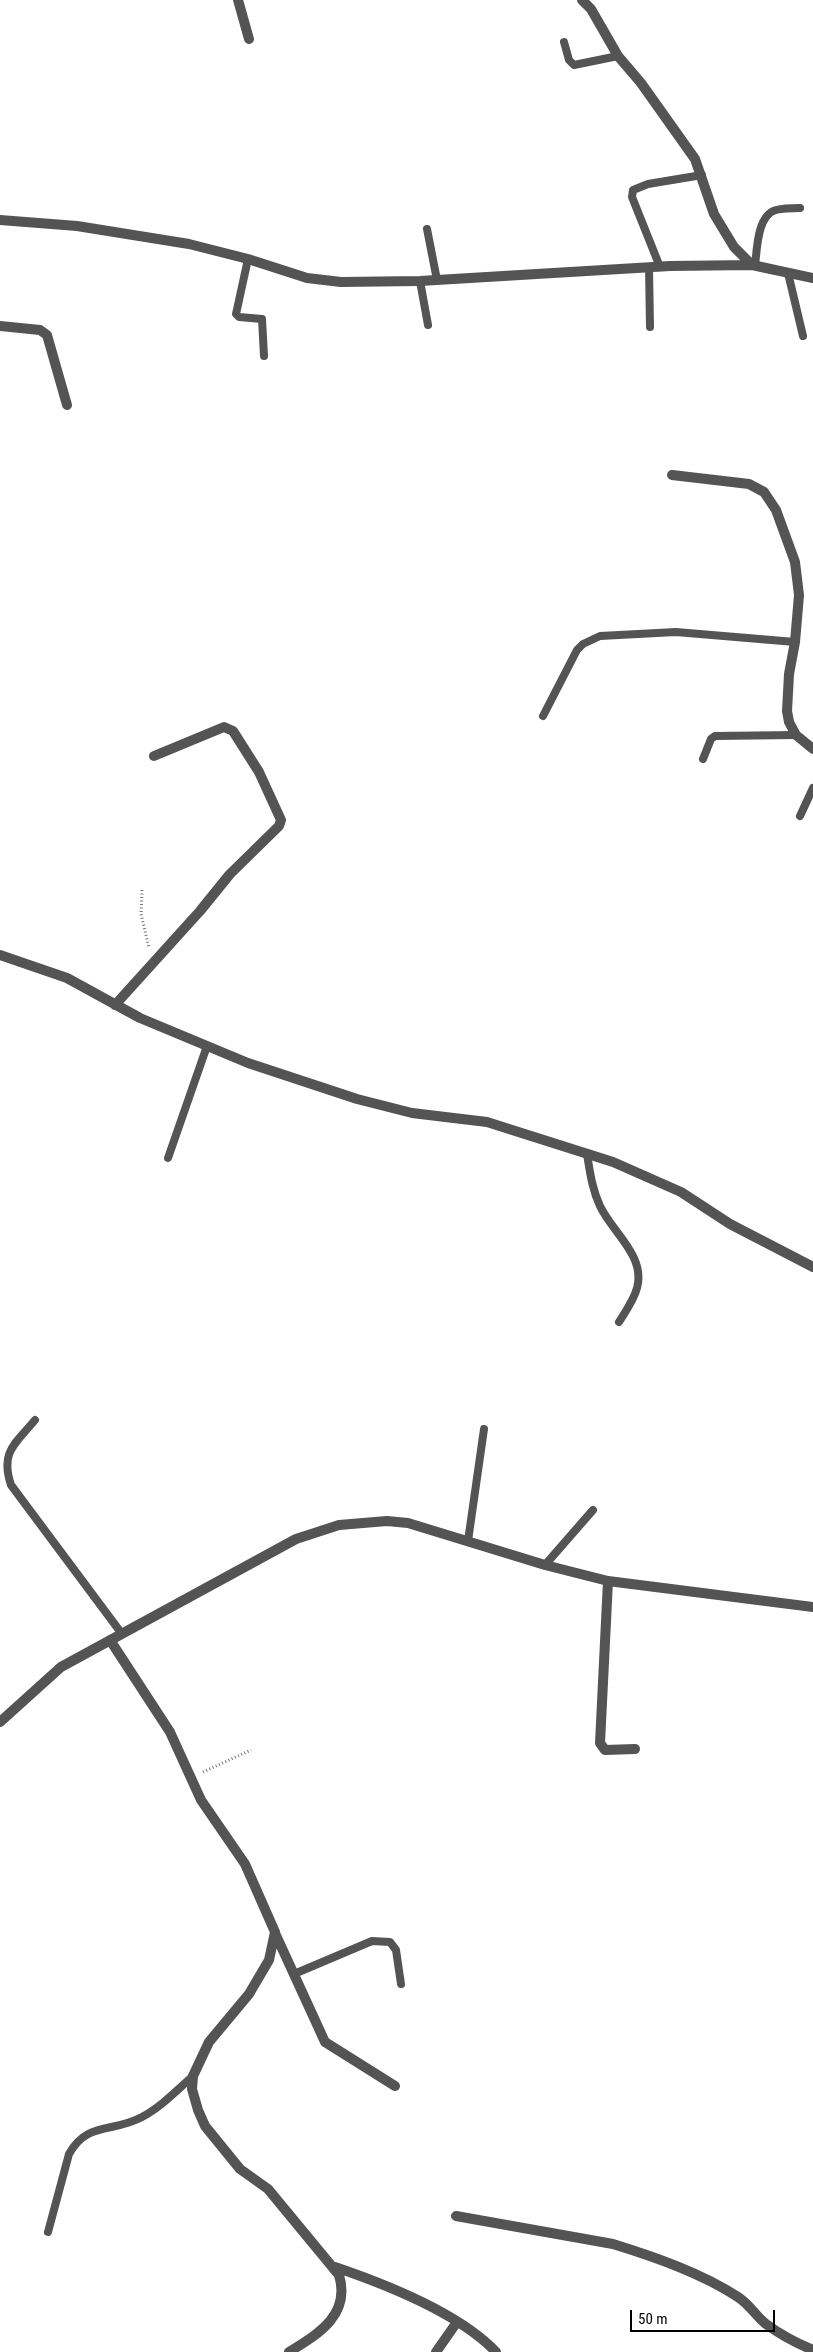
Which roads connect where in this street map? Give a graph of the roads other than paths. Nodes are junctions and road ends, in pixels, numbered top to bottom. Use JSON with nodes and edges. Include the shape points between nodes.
{"nodes":[{"id":1,"x":238,"y":0,"type":"edge"},
{"id":2,"x":582,"y":0,"type":"edge"},
{"id":3,"x":249,"y":39,"type":"dead end"},
{"id":4,"x":564,"y":42,"type":"dead end"},
{"id":5,"x":618,"y":56,"type":"junction"},
{"id":6,"x":702,"y":175,"type":"junction"},
{"id":7,"x":800,"y":208,"type":"dead end"},
{"id":8,"x":0,"y":220,"type":"edge"},
{"id":9,"x":427,"y":229,"type":"dead end"},
{"id":10,"x":248,"y":259,"type":"junction"},
{"id":11,"x":754,"y":265,"type":"junction"},
{"id":12,"x":649,"y":267,"type":"junction"},
{"id":13,"x":660,"y":267,"type":"junction"},
{"id":14,"x":788,"y":273,"type":"junction"},
{"id":15,"x":813,"y":278,"type":"edge"},
{"id":16,"x":437,"y":280,"type":"junction"},
{"id":17,"x":420,"y":281,"type":"junction"},
{"id":18,"x":428,"y":325,"type":"dead end"},
{"id":19,"x":0,"y":326,"type":"edge"},
{"id":20,"x":650,"y":326,"type":"dead end"},
{"id":21,"x":803,"y":336,"type":"dead end"},
{"id":22,"x":264,"y":356,"type":"dead end"},
{"id":23,"x":67,"y":406,"type":"dead end"},
{"id":24,"x":672,"y":475,"type":"dead end"},
{"id":25,"x":795,"y":642,"type":"junction"},
{"id":26,"x":544,"y":716,"type":"dead end"},
{"id":27,"x":796,"y":735,"type":"junction"},
{"id":28,"x":813,"y":749,"type":"edge"},
{"id":29,"x":154,"y":756,"type":"dead end"},
{"id":30,"x":703,"y":759,"type":"dead end"},
{"id":31,"x":813,"y":788,"type":"edge"},
{"id":32,"x":800,"y":816,"type":"dead end"},
{"id":33,"x":0,"y":955,"type":"edge"},
{"id":34,"x":115,"y":1004,"type":"junction"},
{"id":35,"x":207,"y":1046,"type":"junction"},
{"id":36,"x":587,"y":1154,"type":"junction"},
{"id":37,"x":168,"y":1158,"type":"dead end"},
{"id":38,"x":813,"y":1267,"type":"edge"},
{"id":39,"x":619,"y":1322,"type":"dead end"},
{"id":40,"x":35,"y":1420,"type":"dead end"},
{"id":41,"x":484,"y":1429,"type":"dead end"},
{"id":42,"x":593,"y":1510,"type":"dead end"},
{"id":43,"x":468,"y":1541,"type":"junction"},
{"id":44,"x":544,"y":1565,"type":"junction"},
{"id":45,"x":608,"y":1581,"type":"junction"},
{"id":46,"x":813,"y":1607,"type":"edge"},
{"id":47,"x":122,"y":1634,"type":"junction"},
{"id":48,"x":110,"y":1640,"type":"junction"},
{"id":49,"x":0,"y":1722,"type":"edge"},
{"id":50,"x":634,"y":1749,"type":"dead end"},
{"id":51,"x":275,"y":1932,"type":"junction"},
{"id":52,"x":294,"y":1974,"type":"junction"},
{"id":53,"x":401,"y":1984,"type":"dead end"},
{"id":54,"x":193,"y":2076,"type":"junction"},
{"id":55,"x":395,"y":2086,"type":"dead end"},
{"id":56,"x":456,"y":2216,"type":"dead end"},
{"id":57,"x":48,"y":2232,"type":"dead end"},
{"id":58,"x":334,"y":2267,"type":"junction"},
{"id":59,"x":456,"y":2322,"type":"junction"},
{"id":60,"x":813,"y":2350,"type":"edge"},
{"id":61,"x":289,"y":2352,"type":"edge"},
{"id":62,"x":436,"y":2352,"type":"edge"},
{"id":63,"x":496,"y":2352,"type":"edge"}],
"edges":[{"from":1,"to":3,"type":"street"},
{"from":2,"to":5,"type":"street","via":[[591,9]]},
{"from":4,"to":5,"type":"lane","via":[[569,60],[574,65]]},
{"from":5,"to":6,"type":"street","via":[[671,125]]},
{"from":6,"to":11,"type":"street","via":[[714,214],[734,247]]},
{"from":6,"to":13,"type":"lane","via":[[635,187],[632,193]]},
{"from":7,"to":11,"type":"lane","via":[[768,214]]},
{"from":8,"to":10,"type":"street","via":[[77,226],[141,236]]},
{"from":9,"to":16,"type":"lane"},
{"from":10,"to":17,"type":"street","via":[[307,278],[341,282]]},
{"from":10,"to":22,"type":"lane","via":[[236,314],[262,319]]},
{"from":11,"to":13,"type":"street"},
{"from":11,"to":14,"type":"street"},
{"from":12,"to":13,"type":"street"},
{"from":12,"to":16,"type":"street"},
{"from":12,"to":20,"type":"lane"},
{"from":14,"to":15,"type":"street"},
{"from":14,"to":21,"type":"lane"},
{"from":16,"to":17,"type":"street"},
{"from":17,"to":18,"type":"lane"},
{"from":19,"to":23,"type":"street","via":[[40,330],[47,335]]},
{"from":24,"to":25,"type":"street","via":[[748,484],[764,492],[776,510],[795,562],[799,594]]},
{"from":25,"to":26,"type":"lane","via":[[697,632],[600,636],[577,650]]},
{"from":25,"to":27,"type":"street","via":[[789,674],[788,711],[789,722]]},
{"from":27,"to":28,"type":"street"},
{"from":27,"to":30,"type":"lane","via":[[715,736]]},
{"from":29,"to":34,"type":"street","via":[[228,728],[259,772],[282,820]]},
{"from":31,"to":32,"type":"lane"},
{"from":33,"to":34,"type":"street","via":[[67,978]]},
{"from":34,"to":35,"type":"street"},
{"from":35,"to":36,"type":"street","via":[[356,1100],[412,1113],[487,1122]]},
{"from":35,"to":37,"type":"lane"},
{"from":36,"to":38,"type":"street","via":[[681,1192],[730,1224]]},
{"from":36,"to":39,"type":"lane","via":[[601,1209],[635,1260],[638,1272],[637,1288]]},
{"from":40,"to":47,"type":"lane","via":[[11,1448],[6,1460],[11,1485]]},
{"from":41,"to":43,"type":"lane"},
{"from":42,"to":44,"type":"lane"},
{"from":43,"to":44,"type":"street"},
{"from":43,"to":47,"type":"street","via":[[408,1523],[339,1526],[296,1539]]},
{"from":44,"to":45,"type":"street"},
{"from":45,"to":46,"type":"street"},
{"from":45,"to":50,"type":"street","via":[[600,1743],[605,1750]]},
{"from":47,"to":48,"type":"street"},
{"from":48,"to":49,"type":"street","via":[[61,1667]]},
{"from":48,"to":51,"type":"street","via":[[170,1732],[202,1800],[245,1864]]},
{"from":51,"to":52,"type":"street"},
{"from":51,"to":54,"type":"street","via":[[269,1960],[249,1994],[208,2042]]},
{"from":52,"to":53,"type":"lane","via":[[372,1941],[381,1941],[390,1942],[396,1950]]},
{"from":52,"to":55,"type":"street","via":[[325,2042]]},
{"from":54,"to":57,"type":"lane","via":[[156,2109],[140,2118],[93,2130],[75,2143],[69,2154]]},
{"from":54,"to":58,"type":"street","via":[[192,2089],[205,2126],[240,2169],[268,2189]]},
{"from":56,"to":60,"type":"street","via":[[633,2250],[701,2278],[738,2298],[786,2338]]},
{"from":58,"to":59,"type":"street","via":[[386,2286]]},
{"from":58,"to":61,"type":"street","via":[[343,2286],[342,2300],[330,2323]]},
{"from":59,"to":62,"type":"street"},
{"from":59,"to":63,"type":"street"}]}
